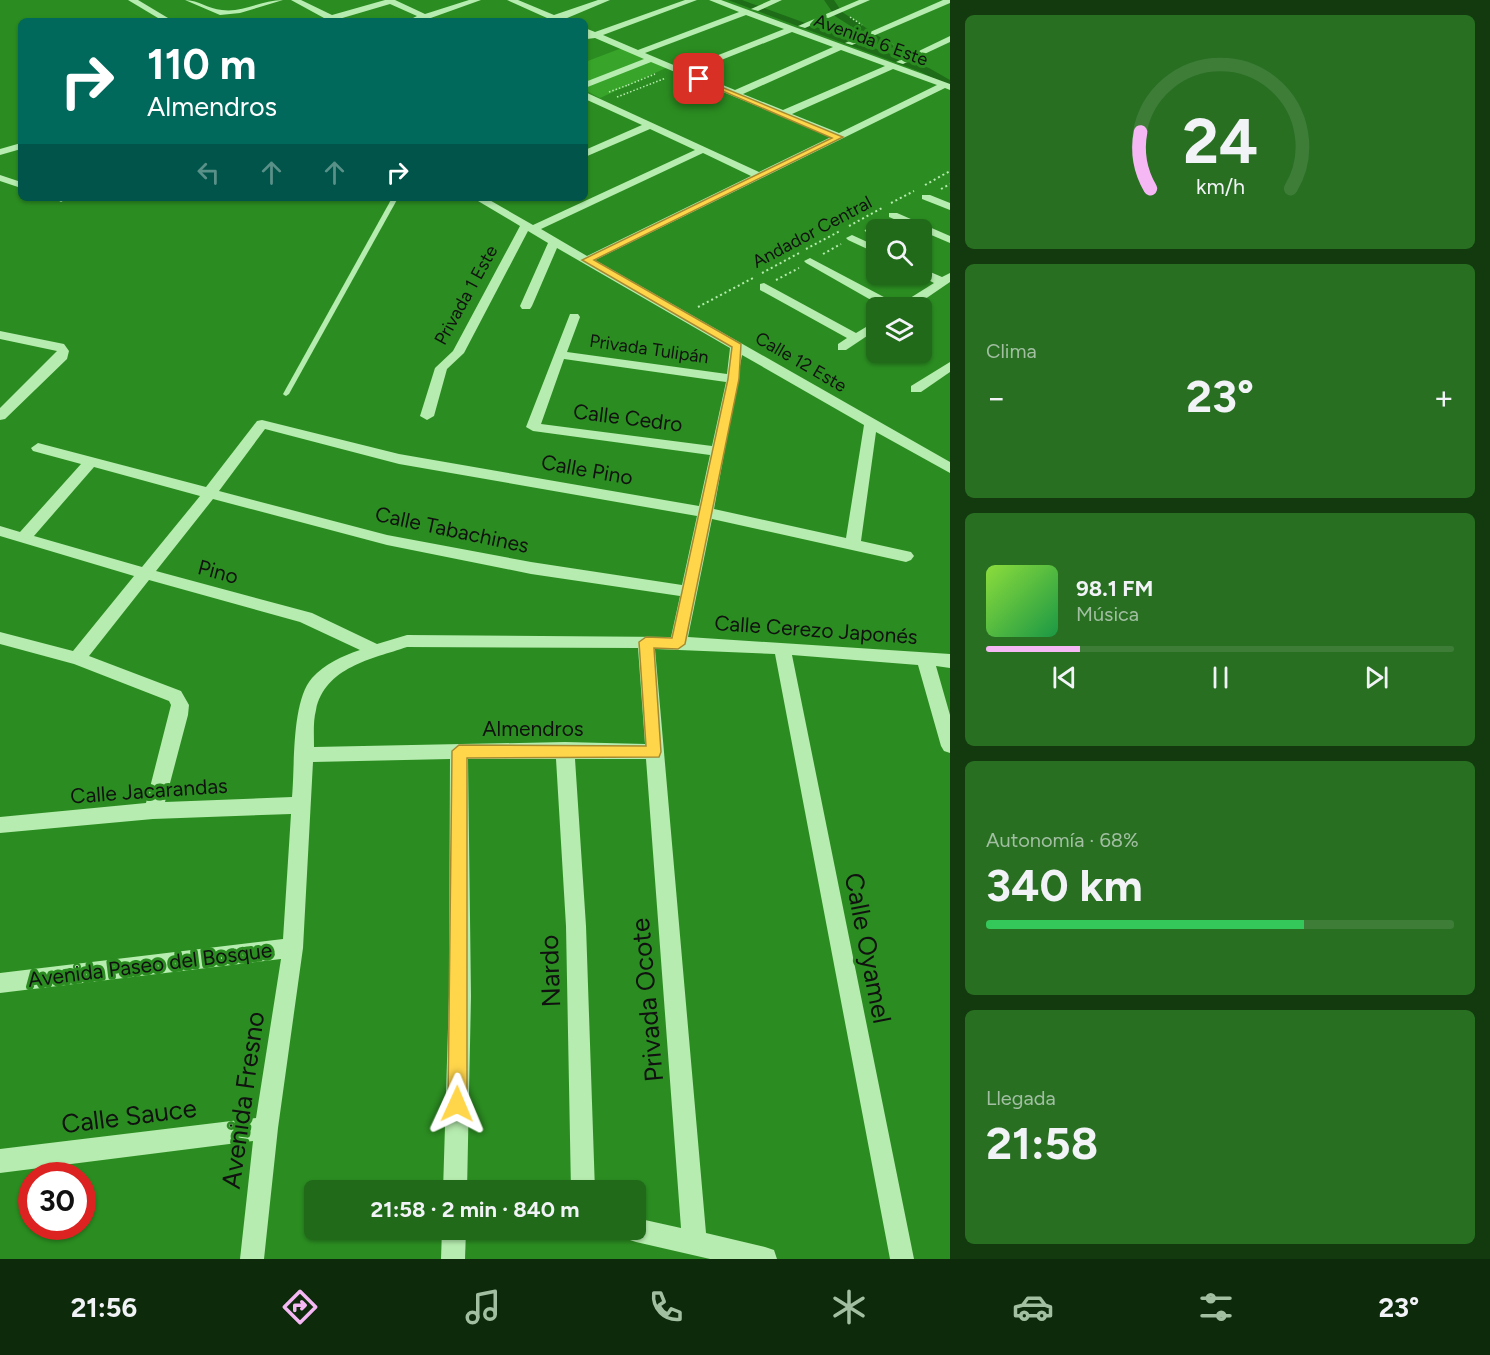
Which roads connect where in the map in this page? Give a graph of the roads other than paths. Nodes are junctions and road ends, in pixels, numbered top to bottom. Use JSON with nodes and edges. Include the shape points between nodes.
{"nodes":[{"id":1,"x":132,"y":0,"type":"edge"},
{"id":2,"x":190,"y":0,"type":"edge"},
{"id":3,"x":295,"y":0,"type":"edge"},
{"id":4,"x":390,"y":0,"type":"edge"},
{"id":5,"x":477,"y":0,"type":"edge"},
{"id":6,"x":511,"y":0,"type":"edge"},
{"id":7,"x":606,"y":0,"type":"edge"},
{"id":8,"x":693,"y":0,"type":"edge"},
{"id":9,"x":713,"y":0,"type":"edge"},
{"id":10,"x":731,"y":0,"type":"edge"},
{"id":11,"x":778,"y":0,"type":"edge"},
{"id":12,"x":866,"y":0,"type":"edge"},
{"id":13,"x":930,"y":0,"type":"edge"},
{"id":14,"x":271,"y":1,"type":"edge"},
{"id":15,"x":947,"y":4,"type":"edge"},
{"id":16,"x":751,"y":11,"type":"junction"},
{"id":17,"x":164,"y":18,"type":"edge"},
{"id":18,"x":332,"y":18,"type":"edge"},
{"id":19,"x":340,"y":18,"type":"edge"},
{"id":20,"x":417,"y":18,"type":"edge"},
{"id":21,"x":422,"y":18,"type":"edge"},
{"id":22,"x":549,"y":18,"type":"edge"},
{"id":23,"x":558,"y":18,"type":"edge"},
{"id":24,"x":802,"y":26,"type":"junction"},
{"id":25,"x":792,"y":29,"type":"junction"},
{"id":26,"x":588,"y":32,"type":"edge"},
{"id":27,"x":595,"y":35,"type":"junction"},
{"id":28,"x":588,"y":38,"type":"edge"},
{"id":29,"x":826,"y":38,"type":"junction"},
{"id":30,"x":950,"y":39,"type":"edge"},
{"id":31,"x":845,"y":45,"type":"junction"},
{"id":32,"x":637,"y":53,"type":"junction"},
{"id":33,"x":651,"y":59,"type":"junction"},
{"id":34,"x":896,"y":64,"type":"junction"},
{"id":35,"x":682,"y":72,"type":"junction"},
{"id":36,"x":588,"y":84,"type":"edge"},
{"id":37,"x":948,"y":84,"type":"edge"},
{"id":38,"x":734,"y":93,"type":"junction"},
{"id":39,"x":588,"y":97,"type":"edge"},
{"id":40,"x":602,"y":103,"type":"junction"},
{"id":41,"x":588,"y":109,"type":"edge"},
{"id":42,"x":783,"y":114,"type":"junction"},
{"id":43,"x":650,"y":125,"type":"junction"},
{"id":44,"x":839,"y":137,"type":"junction"},
{"id":45,"x":18,"y":147,"type":"edge"},
{"id":46,"x":702,"y":150,"type":"junction"},
{"id":47,"x":588,"y":153,"type":"edge"},
{"id":48,"x":1,"y":154,"type":"edge"},
{"id":49,"x":760,"y":176,"type":"junction"},
{"id":50,"x":0,"y":178,"type":"edge"},
{"id":51,"x":18,"y":184,"type":"edge"},
{"id":52,"x":926,"y":197,"type":"dead end"},
{"id":53,"x":393,"y":201,"type":"edge"},
{"id":54,"x":486,"y":201,"type":"edge"},
{"id":55,"x":587,"y":201,"type":"edge"},
{"id":56,"x":588,"y":201,"type":"edge"},
{"id":57,"x":950,"y":207,"type":"edge"},
{"id":58,"x":893,"y":215,"type":"dead end"},
{"id":59,"x":529,"y":227,"type":"junction"},
{"id":60,"x":852,"y":238,"type":"dead end"},
{"id":61,"x":950,"y":240,"type":"edge"},
{"id":62,"x":554,"y":241,"type":"junction"},
{"id":63,"x":866,"y":245,"type":"edge"},
{"id":64,"x":586,"y":260,"type":"junction"},
{"id":65,"x":810,"y":261,"type":"dead end"},
{"id":66,"x":946,"y":279,"type":"edge"},
{"id":67,"x":764,"y":287,"type":"dead end"},
{"id":68,"x":875,"y":297,"type":"edge"},
{"id":69,"x":919,"y":297,"type":"edge"},
{"id":70,"x":526,"y":306,"type":"dead end"},
{"id":71,"x":574,"y":317,"type":"dead end"},
{"id":72,"x":866,"y":332,"type":"edge"},
{"id":73,"x":0,"y":335,"type":"edge"},
{"id":74,"x":856,"y":338,"type":"junction"},
{"id":75,"x":737,"y":346,"type":"junction"},
{"id":76,"x":843,"y":347,"type":"dead end"},
{"id":77,"x":560,"y":355,"type":"junction"},
{"id":78,"x":950,"y":366,"type":"edge"},
{"id":79,"x":734,"y":379,"type":"junction"},
{"id":80,"x":916,"y":390,"type":"dead end"},
{"id":81,"x":286,"y":394,"type":"dead end"},
{"id":82,"x":0,"y":416,"type":"edge"},
{"id":83,"x":428,"y":416,"type":"dead end"},
{"id":84,"x":871,"y":422,"type":"junction"},
{"id":85,"x":38,"y":448,"type":"dead end"},
{"id":86,"x":718,"y":451,"type":"junction"},
{"id":87,"x":91,"y":462,"type":"junction"},
{"id":88,"x":950,"y":468,"type":"edge"},
{"id":89,"x":209,"y":494,"type":"junction"},
{"id":90,"x":705,"y":512,"type":"junction"},
{"id":91,"x":0,"y":531,"type":"edge"},
{"id":92,"x":23,"y":538,"type":"junction"},
{"id":93,"x":853,"y":545,"type":"junction"},
{"id":94,"x":906,"y":556,"type":"dead end"},
{"id":95,"x":146,"y":574,"type":"junction"},
{"id":96,"x":689,"y":592,"type":"junction"},
{"id":97,"x":0,"y":638,"type":"edge"},
{"id":98,"x":646,"y":642,"type":"junction"},
{"id":99,"x":678,"y":644,"type":"junction"},
{"id":100,"x":782,"y":648,"type":"junction"},
{"id":101,"x":373,"y":650,"type":"junction"},
{"id":102,"x":77,"y":658,"type":"junction"},
{"id":103,"x":925,"y":659,"type":"junction"},
{"id":104,"x":950,"y":661,"type":"edge"},
{"id":105,"x":950,"y":746,"type":"edge"},
{"id":106,"x":565,"y":750,"type":"junction"},
{"id":107,"x":459,"y":751,"type":"junction"},
{"id":108,"x":654,"y":752,"type":"junction"},
{"id":109,"x":303,"y":755,"type":"junction"},
{"id":110,"x":302,"y":805,"type":"junction"},
{"id":111,"x":153,"y":811,"type":"junction"},
{"id":112,"x":0,"y":825,"type":"edge"},
{"id":113,"x":293,"y":948,"type":"junction"},
{"id":114,"x":0,"y":983,"type":"edge"},
{"id":115,"x":266,"y":1128,"type":"junction"},
{"id":116,"x":0,"y":1161,"type":"edge"},
{"id":117,"x":455,"y":1180,"type":"edge"},
{"id":118,"x":583,"y":1180,"type":"edge"},
{"id":119,"x":646,"y":1232,"type":"edge"},
{"id":120,"x":454,"y":1240,"type":"edge"},
{"id":121,"x":694,"y":1243,"type":"junction"},
{"id":122,"x":252,"y":1259,"type":"edge"},
{"id":123,"x":453,"y":1259,"type":"edge"},
{"id":124,"x":765,"y":1259,"type":"edge"},
{"id":125,"x":902,"y":1259,"type":"edge"}],
"edges":[{"from":1,"to":17,"type":"street"},
{"from":2,"to":14,"type":"street","via":[[220,13]]},
{"from":3,"to":18,"type":"street","via":[[317,7]]},
{"from":4,"to":19,"type":"street"},
{"from":4,"to":20,"type":"street"},
{"from":5,"to":21,"type":"street"},
{"from":6,"to":22,"type":"street"},
{"from":7,"to":23,"type":"street"},
{"from":8,"to":27,"type":"street"},
{"from":9,"to":16,"type":"street","name":"Avenida 6 Este"},
{"from":10,"to":16,"type":"street","name":"Avenida 6 Este"},
{"from":11,"to":16,"type":"street"},
{"from":12,"to":24,"type":"street"},
{"from":13,"to":15,"type":"street"},
{"from":15,"to":31,"type":"street"},
{"from":16,"to":24,"type":"street","name":"Avenida 6 Este"},
{"from":16,"to":25,"type":"street","name":"Avenida 6 Este"},
{"from":16,"to":32,"type":"street"},
{"from":24,"to":29,"type":"street","name":"Avenida 6 Este"},
{"from":25,"to":29,"type":"street","name":"Avenida 6 Este"},
{"from":25,"to":35,"type":"street"},
{"from":26,"to":27,"type":"street"},
{"from":27,"to":28,"type":"street"},
{"from":27,"to":32,"type":"street"},
{"from":29,"to":31,"type":"street","name":"Avenida 6 Este"},
{"from":30,"to":34,"type":"street"},
{"from":31,"to":34,"type":"street","name":"Avenida 6 Este"},
{"from":31,"to":38,"type":"street"},
{"from":32,"to":33,"type":"street"},
{"from":33,"to":35,"type":"street"},
{"from":33,"to":36,"type":"street"},
{"from":34,"to":37,"type":"street","name":"Avenida 6 Este"},
{"from":34,"to":42,"type":"street"},
{"from":35,"to":38,"type":"street"},
{"from":37,"to":44,"type":"street"},
{"from":38,"to":42,"type":"street"},
{"from":39,"to":40,"type":"street"},
{"from":40,"to":41,"type":"street"},
{"from":40,"to":43,"type":"street"},
{"from":42,"to":44,"type":"street"},
{"from":43,"to":46,"type":"street"},
{"from":43,"to":47,"type":"street"},
{"from":44,"to":49,"type":"street"},
{"from":45,"to":48,"type":"street"},
{"from":46,"to":49,"type":"street"},
{"from":46,"to":56,"type":"street"},
{"from":49,"to":64,"type":"street"},
{"from":50,"to":51,"type":"street"},
{"from":52,"to":57,"type":"street"},
{"from":53,"to":81,"type":"lane"},
{"from":54,"to":59,"type":"street","name":"Calle 12 Este"},
{"from":55,"to":59,"type":"street"},
{"from":58,"to":61,"type":"street"},
{"from":59,"to":62,"type":"street","name":"Calle 12 Este"},
{"from":59,"to":83,"type":"street","name":"Privada 1 Este","via":[[458,352],[441,368]]},
{"from":60,"to":63,"type":"street"},
{"from":62,"to":64,"type":"street","name":"Calle 12 Este"},
{"from":62,"to":70,"type":"street"},
{"from":64,"to":75,"type":"street","name":"Calle 12 Este"},
{"from":65,"to":68,"type":"street"},
{"from":66,"to":69,"type":"street"},
{"from":67,"to":74,"type":"street"},
{"from":71,"to":77,"type":"street"},
{"from":72,"to":74,"type":"street"},
{"from":73,"to":82,"type":"street","via":[[60,347],[62,356]]},
{"from":74,"to":76,"type":"street"},
{"from":75,"to":79,"type":"street"},
{"from":75,"to":84,"type":"street","name":"Calle 12 Este"},
{"from":77,"to":79,"type":"street","name":"Privada Tulipán"},
{"from":77,"to":86,"type":"street","name":"Calle Cedro","via":[[533,427]]},
{"from":78,"to":80,"type":"street"},
{"from":79,"to":86,"type":"street"},
{"from":84,"to":88,"type":"street","name":"Calle 12 Este"},
{"from":84,"to":93,"type":"street"},
{"from":85,"to":87,"type":"street","name":"Calle Tabachines"},
{"from":86,"to":90,"type":"street"},
{"from":87,"to":89,"type":"street","name":"Calle Tabachines"},
{"from":87,"to":92,"type":"street"},
{"from":89,"to":90,"type":"street","name":"Calle Pino","via":[[262,424],[399,459]]},
{"from":89,"to":95,"type":"street"},
{"from":89,"to":96,"type":"street","name":"Calle Tabachines","via":[[387,540],[531,568]]},
{"from":90,"to":93,"type":"street","name":"Calle Pino"},
{"from":90,"to":96,"type":"street"},
{"from":91,"to":92,"type":"street","name":"Pino"},
{"from":92,"to":95,"type":"street","name":"Pino"},
{"from":93,"to":94,"type":"street","name":"Calle Pino"},
{"from":95,"to":101,"type":"street","name":"Pino","via":[[314,619],[349,634]]},
{"from":95,"to":102,"type":"street"},
{"from":96,"to":99,"type":"street"},
{"from":97,"to":102,"type":"street"},
{"from":98,"to":99,"type":"street","name":"Avenida Paseo del Bosque"},
{"from":98,"to":101,"type":"street","name":"Avenida Paseo del Bosque","via":[[407,641]]},
{"from":98,"to":108,"type":"street"},
{"from":99,"to":100,"type":"street","name":"Calle Cerezo Japonés"},
{"from":100,"to":103,"type":"street","name":"Calle Cerezo Japonés"},
{"from":100,"to":125,"type":"street","name":"Calle Oyamel"},
{"from":101,"to":109,"type":"street","name":"Avenida Paseo del Bosque","via":[[342,663],[317,684],[307,710]]},
{"from":102,"to":111,"type":"street","via":[[175,696],[180,705]]},
{"from":103,"to":104,"type":"street","name":"Calle Cerezo Japonés"},
{"from":103,"to":105,"type":"street"},
{"from":106,"to":107,"type":"street","name":"Almendros"},
{"from":106,"to":108,"type":"street","name":"Almendros"},
{"from":106,"to":118,"type":"street","name":"Nardo","via":[[576,926]]},
{"from":107,"to":109,"type":"street","name":"Almendros"},
{"from":107,"to":117,"type":"street","via":[[460,996]]},
{"from":108,"to":121,"type":"street","name":"Privada Ocote"},
{"from":109,"to":110,"type":"street","name":"Avenida Paseo del Bosque"},
{"from":110,"to":111,"type":"street","name":"Calle Jacarandas"},
{"from":110,"to":113,"type":"street","name":"Avenida Paseo del Bosque"},
{"from":111,"to":112,"type":"street","name":"Calle Jacarandas"},
{"from":113,"to":114,"type":"street","name":"Avenida Paseo del Bosque"},
{"from":113,"to":115,"type":"street","name":"Avenida Fresno"},
{"from":115,"to":116,"type":"street","name":"Calle Sauce"},
{"from":115,"to":122,"type":"street","name":"Avenida Fresno"},
{"from":119,"to":121,"type":"street"},
{"from":120,"to":123,"type":"street"},
{"from":121,"to":124,"type":"street"}]}
